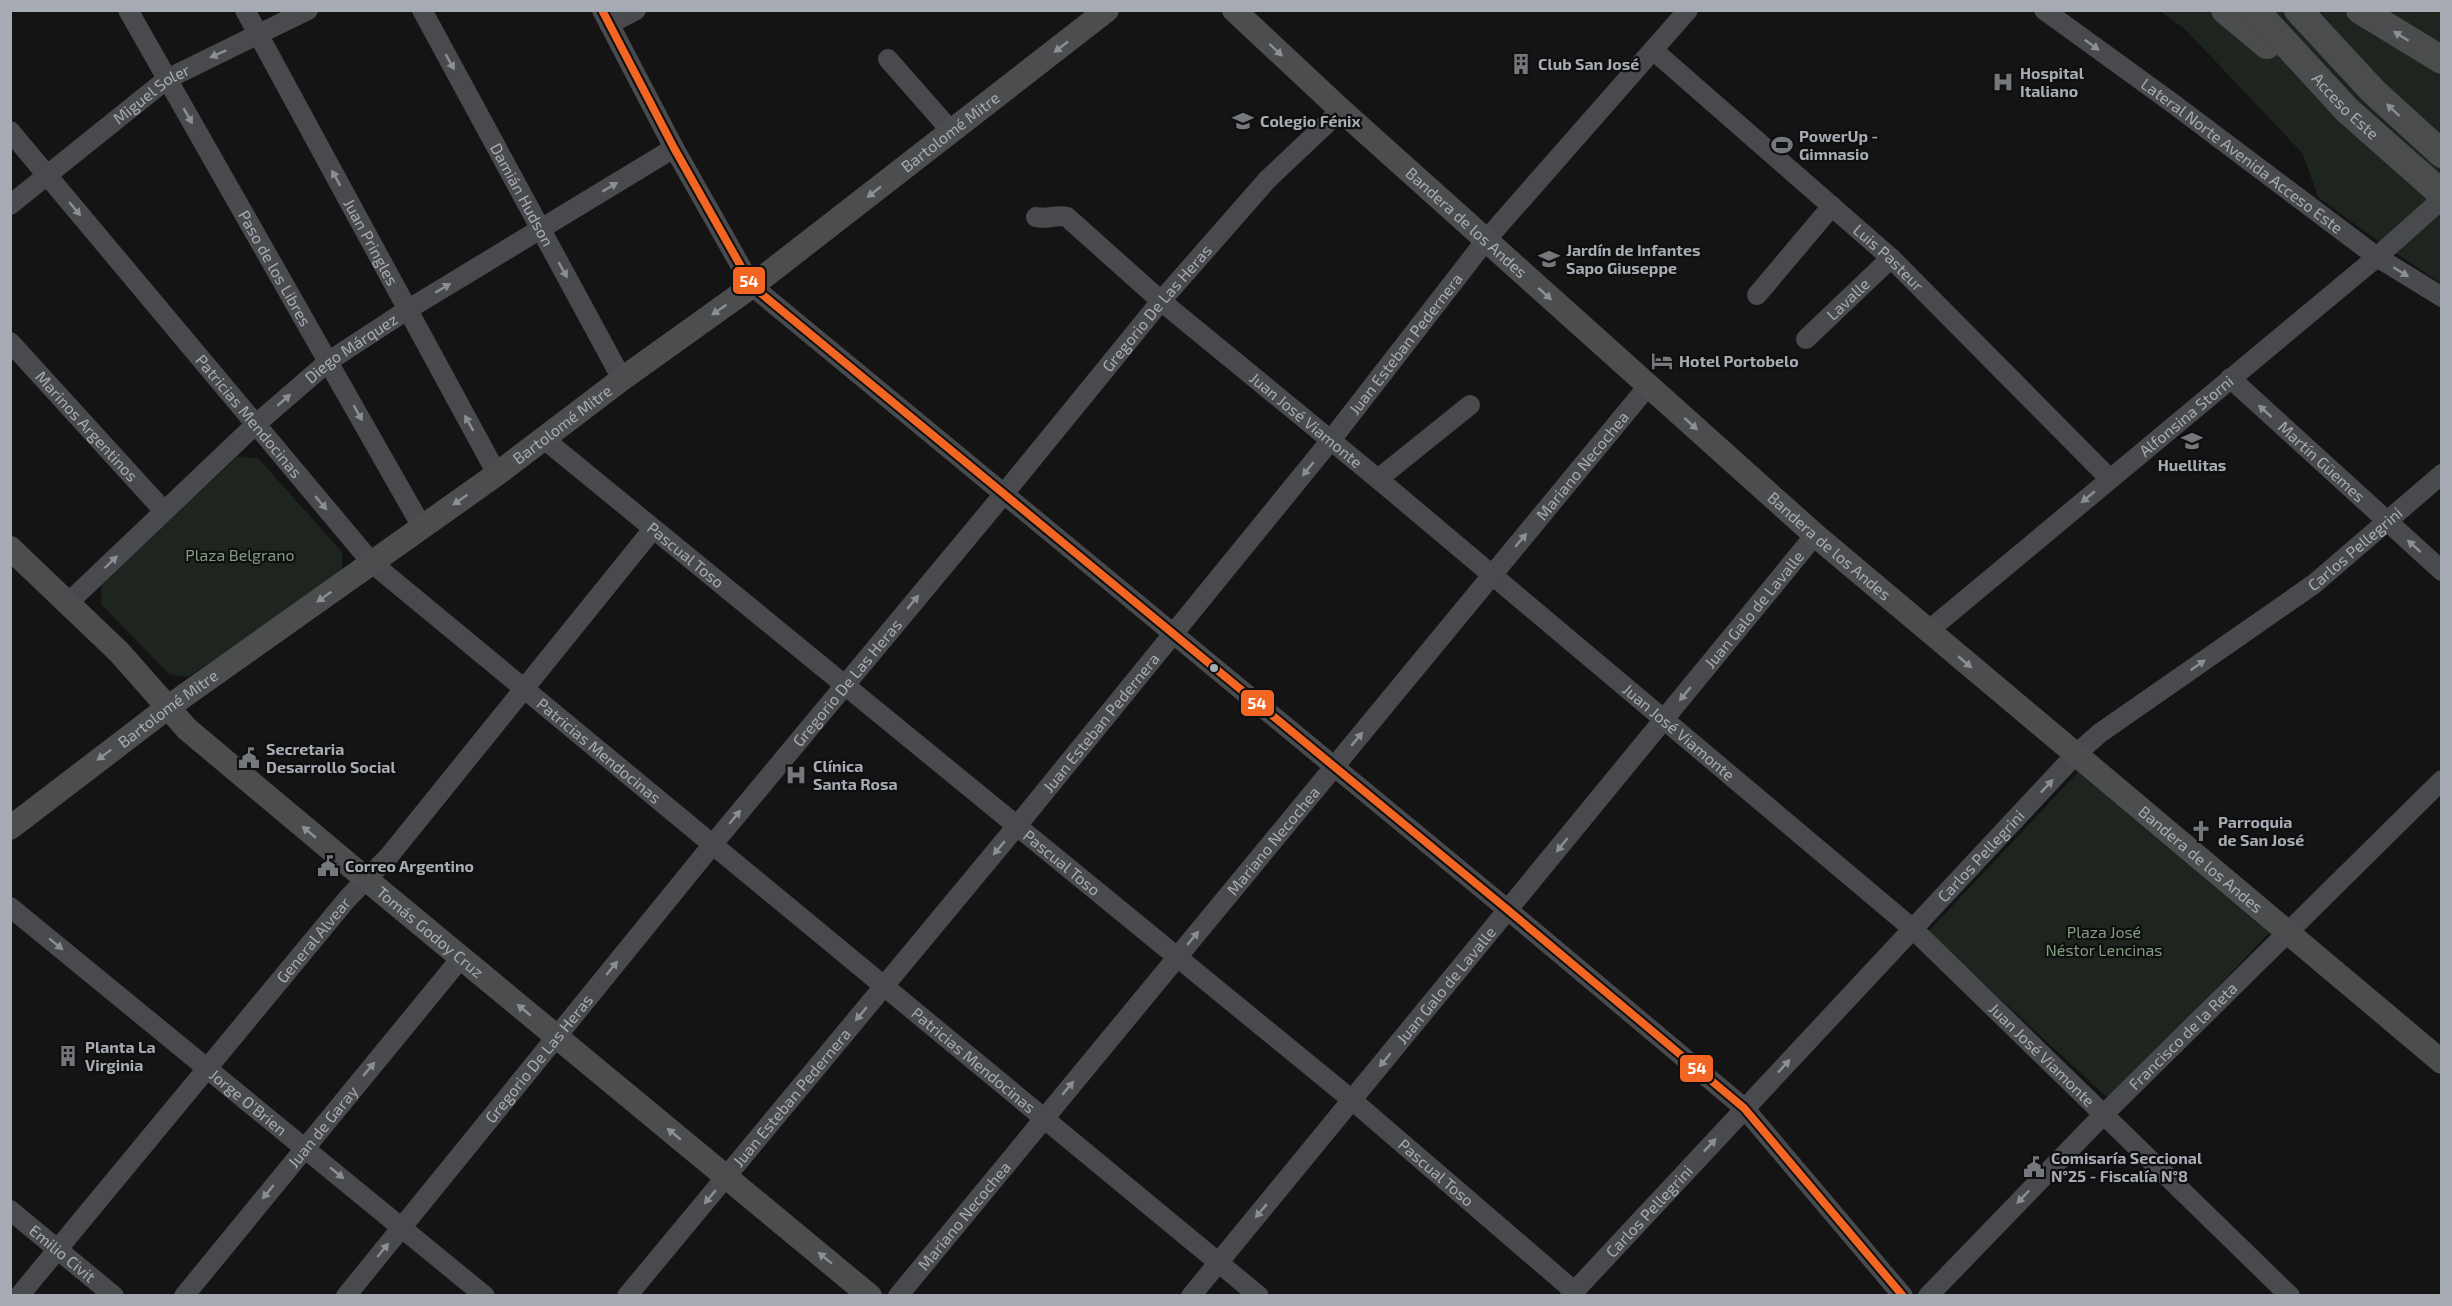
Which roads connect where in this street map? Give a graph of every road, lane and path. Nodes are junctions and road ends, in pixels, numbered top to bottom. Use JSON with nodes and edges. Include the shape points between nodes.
{"nodes":[{"id":1,"x":128,"y":10,"type":"edge"},
{"id":2,"x":245,"y":10,"type":"edge"},
{"id":3,"x":308,"y":10,"type":"edge"},
{"id":4,"x":422,"y":10,"type":"edge"},
{"id":5,"x":636,"y":10,"type":"edge"},
{"id":6,"x":1107,"y":10,"type":"edge"},
{"id":7,"x":1234,"y":10,"type":"edge"},
{"id":8,"x":1688,"y":10,"type":"edge"},
{"id":9,"x":2044,"y":10,"type":"edge"},
{"id":10,"x":2225,"y":10,"type":"edge"},
{"id":11,"x":2255,"y":10,"type":"edge"},
{"id":12,"x":2298,"y":10,"type":"edge"},
{"id":13,"x":2360,"y":10,"type":"edge"},
{"id":14,"x":606,"y":17,"type":"edge"},
{"id":15,"x":259,"y":36,"type":"junction"},
{"id":16,"x":1653,"y":50,"type":"junction"},
{"id":17,"x":888,"y":59,"type":"dead end"},
{"id":18,"x":2442,"y":60,"type":"edge"},
{"id":19,"x":167,"y":79,"type":"junction"},
{"id":20,"x":1341,"y":110,"type":"junction"},
{"id":21,"x":2347,"y":110,"type":"junction"},
{"id":22,"x":10,"y":132,"type":"edge"},
{"id":23,"x":952,"y":132,"type":"junction"},
{"id":24,"x":674,"y":148,"type":"junction"},
{"id":25,"x":2439,"y":152,"type":"edge"},
{"id":26,"x":47,"y":176,"type":"junction"},
{"id":27,"x":2442,"y":194,"type":"edge"},
{"id":28,"x":2442,"y":199,"type":"edge"},
{"id":29,"x":10,"y":205,"type":"edge"},
{"id":30,"x":1832,"y":206,"type":"junction"},
{"id":31,"x":1036,"y":218,"type":"dead end"},
{"id":32,"x":541,"y":229,"type":"junction"},
{"id":33,"x":1486,"y":240,"type":"junction"},
{"id":34,"x":2377,"y":257,"type":"junction"},
{"id":35,"x":1891,"y":258,"type":"junction"},
{"id":36,"x":752,"y":286,"type":"junction"},
{"id":37,"x":1757,"y":295,"type":"dead end"},
{"id":38,"x":2442,"y":297,"type":"edge"},
{"id":39,"x":1161,"y":301,"type":"junction"},
{"id":40,"x":407,"y":310,"type":"junction"},
{"id":41,"x":1806,"y":339,"type":"dead end"},
{"id":42,"x":10,"y":342,"type":"edge"},
{"id":43,"x":329,"y":361,"type":"junction"},
{"id":44,"x":2230,"y":378,"type":"junction"},
{"id":45,"x":622,"y":379,"type":"junction"},
{"id":46,"x":1648,"y":386,"type":"junction"},
{"id":47,"x":1470,"y":405,"type":"dead end"},
{"id":48,"x":255,"y":425,"type":"junction"},
{"id":49,"x":544,"y":439,"type":"junction"},
{"id":50,"x":1331,"y":440,"type":"junction"},
{"id":51,"x":497,"y":474,"type":"junction"},
{"id":52,"x":2442,"y":474,"type":"edge"},
{"id":53,"x":1377,"y":479,"type":"junction"},
{"id":54,"x":2110,"y":479,"type":"junction"},
{"id":55,"x":1003,"y":495,"type":"junction"},
{"id":56,"x":164,"y":510,"type":"junction"},
{"id":57,"x":2386,"y":521,"type":"junction"},
{"id":58,"x":423,"y":527,"type":"junction"},
{"id":59,"x":653,"y":529,"type":"junction"},
{"id":60,"x":1815,"y":535,"type":"junction"},
{"id":61,"x":10,"y":548,"type":"edge"},
{"id":62,"x":372,"y":563,"type":"junction"},
{"id":63,"x":2442,"y":571,"type":"edge"},
{"id":64,"x":1492,"y":575,"type":"junction"},
{"id":65,"x":69,"y":602,"type":"junction"},
{"id":66,"x":1928,"y":631,"type":"junction"},
{"id":67,"x":1172,"y":634,"type":"junction"},
{"id":68,"x":843,"y":685,"type":"junction"},
{"id":69,"x":525,"y":690,"type":"junction"},
{"id":70,"x":167,"y":708,"type":"junction"},
{"id":71,"x":1664,"y":720,"type":"junction"},
{"id":72,"x":2076,"y":754,"type":"junction"},
{"id":73,"x":1334,"y":766,"type":"junction"},
{"id":74,"x":2442,"y":780,"type":"edge"},
{"id":75,"x":1016,"y":827,"type":"junction"},
{"id":76,"x":10,"y":828,"type":"edge"},
{"id":77,"x":713,"y":844,"type":"junction"},
{"id":78,"x":366,"y":879,"type":"junction"},
{"id":79,"x":10,"y":907,"type":"edge"},
{"id":80,"x":1508,"y":910,"type":"junction"},
{"id":81,"x":1912,"y":929,"type":"junction"},
{"id":82,"x":2285,"y":932,"type":"junction"},
{"id":83,"x":461,"y":958,"type":"junction"},
{"id":84,"x":1176,"y":958,"type":"junction"},
{"id":85,"x":884,"y":986,"type":"junction"},
{"id":86,"x":556,"y":1037,"type":"junction"},
{"id":87,"x":2442,"y":1062,"type":"edge"},
{"id":88,"x":208,"y":1067,"type":"junction"},
{"id":89,"x":1352,"y":1100,"type":"junction"},
{"id":90,"x":1743,"y":1108,"type":"junction"},
{"id":91,"x":2104,"y":1114,"type":"junction"},
{"id":92,"x":1043,"y":1118,"type":"junction"},
{"id":93,"x":305,"y":1146,"type":"junction"},
{"id":94,"x":726,"y":1177,"type":"junction"},
{"id":95,"x":10,"y":1210,"type":"edge"},
{"id":96,"x":402,"y":1226,"type":"junction"},
{"id":97,"x":58,"y":1249,"type":"junction"},
{"id":98,"x":1218,"y":1263,"type":"junction"},
{"id":99,"x":1572,"y":1293,"type":"edge"},
{"id":100,"x":19,"y":1296,"type":"edge"},
{"id":101,"x":114,"y":1296,"type":"edge"},
{"id":102,"x":184,"y":1296,"type":"edge"},
{"id":103,"x":346,"y":1296,"type":"edge"},
{"id":104,"x":485,"y":1296,"type":"edge"},
{"id":105,"x":627,"y":1296,"type":"edge"},
{"id":106,"x":870,"y":1296,"type":"edge"},
{"id":107,"x":898,"y":1296,"type":"edge"},
{"id":108,"x":1191,"y":1296,"type":"edge"},
{"id":109,"x":1260,"y":1296,"type":"edge"},
{"id":110,"x":1903,"y":1296,"type":"edge"},
{"id":111,"x":1928,"y":1296,"type":"edge"},
{"id":112,"x":2290,"y":1296,"type":"edge"}],
"edges":[{"from":1,"to":19,"type":"street","name":"Paso de los Libres"},
{"from":2,"to":15,"type":"street","name":"Juan Pringles"},
{"from":3,"to":15,"type":"street","name":"Miguel Soler"},
{"from":4,"to":32,"type":"street","name":"Damián Hudson","one_way":true},
{"from":5,"to":14,"type":"street"},
{"from":6,"to":23,"type":"main road","name":"Bartolomé Mitre","one_way":true},
{"from":7,"to":20,"type":"main road","name":"Bandera de los Andes","one_way":true},
{"from":8,"to":16,"type":"street","name":"Juan Esteban Pedernera"},
{"from":9,"to":34,"type":"street","name":"Lateral Norte Avenida Acceso Este","one_way":true},
{"from":10,"to":21,"type":"highway"},
{"from":11,"to":21,"type":"highway","name":"Acceso Este"},
{"from":25,"to":12,"type":"highway","name":"Acceso Este","one_way":true,"via":[[2373,91]]},
{"from":18,"to":13,"type":"highway","one_way":true},
{"from":14,"to":24,"type":"street"},
{"from":15,"to":19,"type":"street","name":"Miguel Soler","one_way":true},
{"from":40,"to":15,"type":"street","name":"Juan Pringles","one_way":true},
{"from":16,"to":30,"type":"street","name":"Luis Pasteur"},
{"from":16,"to":33,"type":"street","name":"Juan Esteban Pedernera"},
{"from":17,"to":23,"type":"street"},
{"from":19,"to":26,"type":"street","name":"Miguel Soler"},
{"from":19,"to":43,"type":"street","name":"Paso de los Libres","one_way":true},
{"from":20,"to":33,"type":"main road","name":"Bandera de los Andes"},
{"from":20,"to":39,"type":"street","name":"Gregorio De Las Heras","via":[[1267,180]]},
{"from":21,"to":27,"type":"highway","name":"Acceso Este"},
{"from":22,"to":26,"type":"street","name":"Patricias Mendocinas"},
{"from":23,"to":36,"type":"main road","name":"Bartolomé Mitre","one_way":true},
{"from":32,"to":24,"type":"street","name":"Diego Márquez","one_way":true},
{"from":24,"to":36,"type":"street"},
{"from":26,"to":29,"type":"street","name":"Miguel Soler"},
{"from":26,"to":48,"type":"street","name":"Patricias Mendocinas","one_way":true},
{"from":28,"to":34,"type":"street","name":"Alfonsina Storni"},
{"from":30,"to":35,"type":"street","name":"Luis Pasteur"},
{"from":30,"to":37,"type":"street"},
{"from":31,"to":39,"type":"street","name":"Juan José Viamonte","via":[[1067,217]]},
{"from":40,"to":32,"type":"street","name":"Diego Márquez","one_way":true},
{"from":32,"to":45,"type":"street","name":"Damián Hudson","one_way":true},
{"from":33,"to":46,"type":"main road","name":"Bandera de los Andes","one_way":true},
{"from":33,"to":50,"type":"street","name":"Juan Esteban Pedernera"},
{"from":34,"to":38,"type":"street","name":"Lateral Norte Avenida Acceso Este","one_way":true},
{"from":34,"to":44,"type":"street","name":"Alfonsina Storni"},
{"from":35,"to":41,"type":"street","name":"Lavalle"},
{"from":35,"to":54,"type":"street","name":"Luis Pasteur"},
{"from":36,"to":45,"type":"main road","name":"Bartolomé Mitre","one_way":true},
{"from":36,"to":55,"type":"street"},
{"from":39,"to":50,"type":"street","name":"Juan José Viamonte"},
{"from":39,"to":55,"type":"street","name":"Gregorio De Las Heras"},
{"from":40,"to":43,"type":"street","name":"Diego Márquez"},
{"from":51,"to":40,"type":"street","name":"Juan Pringles","one_way":true},
{"from":42,"to":56,"type":"street","name":"Marinos Argentinos"},
{"from":48,"to":43,"type":"street","name":"Diego Márquez","one_way":true},
{"from":43,"to":58,"type":"street","name":"Paso de los Libres","one_way":true},
{"from":44,"to":54,"type":"street","name":"Alfonsina Storni"},
{"from":57,"to":44,"type":"street","name":"Martín Güemes","one_way":true},
{"from":45,"to":49,"type":"main road","name":"Bartolomé Mitre"},
{"from":46,"to":60,"type":"main road","name":"Bandera de los Andes","one_way":true},
{"from":64,"to":46,"type":"street","name":"Mariano Necochea","one_way":true},
{"from":47,"to":53,"type":"street"},
{"from":48,"to":56,"type":"street","name":"Diego Márquez"},
{"from":48,"to":62,"type":"street","name":"Patricias Mendocinas","one_way":true},
{"from":49,"to":51,"type":"main road","name":"Bartolomé Mitre"},
{"from":49,"to":59,"type":"street","name":"Pascual Toso"},
{"from":50,"to":53,"type":"street","name":"Juan José Viamonte"},
{"from":50,"to":67,"type":"street","name":"Juan Esteban Pedernera","one_way":true},
{"from":51,"to":58,"type":"main road","name":"Bartolomé Mitre","one_way":true},
{"from":52,"to":57,"type":"street","name":"Carlos Pellegrini"},
{"from":53,"to":64,"type":"street","name":"Juan José Viamonte"},
{"from":54,"to":66,"type":"street","name":"Alfonsina Storni","one_way":true},
{"from":55,"to":67,"type":"street"},
{"from":68,"to":55,"type":"street","name":"Gregorio De Las Heras","one_way":true},
{"from":65,"to":56,"type":"street","name":"Diego Márquez","one_way":true},
{"from":63,"to":57,"type":"street","name":"Martín Güemes","one_way":true},
{"from":72,"to":57,"type":"street","name":"Carlos Pellegrini","one_way":true,"via":[[2100,733],[2314,584]]},
{"from":58,"to":62,"type":"main road","name":"Bartolomé Mitre"},
{"from":59,"to":68,"type":"street","name":"Pascual Toso"},
{"from":59,"to":69,"type":"street","name":"General Alvear"},
{"from":60,"to":66,"type":"main road","name":"Bandera de los Andes"},
{"from":60,"to":71,"type":"street","name":"Juan Galo de Lavalle","one_way":true},
{"from":61,"to":65,"type":"main road","name":"Tomás Godoy Cruz"},
{"from":62,"to":69,"type":"street","name":"Patricias Mendocinas"},
{"from":62,"to":70,"type":"main road","name":"Bartolomé Mitre","one_way":true},
{"from":64,"to":71,"type":"street","name":"Juan José Viamonte"},
{"from":73,"to":64,"type":"street","name":"Mariano Necochea","one_way":true},
{"from":65,"to":70,"type":"main road","name":"Tomás Godoy Cruz","via":[[137,671]]},
{"from":66,"to":72,"type":"main road","name":"Bandera de los Andes","one_way":true},
{"from":67,"to":73,"type":"street"},
{"from":67,"to":75,"type":"street","name":"Juan Esteban Pedernera"},
{"from":68,"to":75,"type":"street","name":"Pascual Toso"},
{"from":77,"to":68,"type":"street","name":"Gregorio De Las Heras","one_way":true},
{"from":69,"to":77,"type":"street","name":"Patricias Mendocinas"},
{"from":69,"to":78,"type":"street","name":"General Alvear"},
{"from":70,"to":76,"type":"main road","name":"Bartolomé Mitre","one_way":true},
{"from":78,"to":70,"type":"main road","name":"Tomás Godoy Cruz","one_way":true},
{"from":71,"to":80,"type":"street","name":"Juan Galo de Lavalle","one_way":true},
{"from":71,"to":81,"type":"street","name":"Juan José Viamonte"},
{"from":81,"to":72,"type":"street","name":"Carlos Pellegrini","one_way":true},
{"from":72,"to":82,"type":"main road","name":"Bandera de los Andes"},
{"from":73,"to":80,"type":"street"},
{"from":84,"to":73,"type":"street","name":"Mariano Necochea","one_way":true},
{"from":74,"to":82,"type":"street","name":"Francisco de la Reta"},
{"from":75,"to":84,"type":"street","name":"Pascual Toso"},
{"from":75,"to":85,"type":"street","name":"Juan Esteban Pedernera","one_way":true},
{"from":77,"to":85,"type":"street","name":"Patricias Mendocinas"},
{"from":86,"to":77,"type":"street","name":"Gregorio De Las Heras","one_way":true},
{"from":78,"to":83,"type":"main road","name":"Tomás Godoy Cruz"},
{"from":78,"to":88,"type":"street","name":"General Alvear"},
{"from":79,"to":88,"type":"street","name":"Jorge O'Brien","one_way":true},
{"from":80,"to":89,"type":"street","name":"Juan Galo de Lavalle","one_way":true},
{"from":80,"to":90,"type":"street"},
{"from":90,"to":81,"type":"street","name":"Carlos Pellegrini","one_way":true},
{"from":81,"to":91,"type":"street","name":"Juan José Viamonte"},
{"from":82,"to":87,"type":"main road","name":"Bandera de los Andes"},
{"from":82,"to":91,"type":"street","name":"Francisco de la Reta"},
{"from":86,"to":83,"type":"main road","name":"Tomás Godoy Cruz","one_way":true},
{"from":93,"to":83,"type":"street","name":"Juan de Garay","one_way":true},
{"from":84,"to":89,"type":"street","name":"Pascual Toso"},
{"from":92,"to":84,"type":"street","name":"Mariano Necochea","one_way":true},
{"from":85,"to":92,"type":"street","name":"Patricias Mendocinas"},
{"from":85,"to":94,"type":"street","name":"Juan Esteban Pedernera","one_way":true},
{"from":94,"to":86,"type":"main road","name":"Tomás Godoy Cruz","one_way":true},
{"from":86,"to":96,"type":"street","name":"Gregorio De Las Heras"},
{"from":88,"to":93,"type":"street","name":"Jorge O'Brien"},
{"from":88,"to":97,"type":"street","name":"General Alvear"},
{"from":89,"to":98,"type":"street","name":"Juan Galo de Lavalle","one_way":true},
{"from":89,"to":99,"type":"street","name":"Pascual Toso"},
{"from":99,"to":90,"type":"street","name":"Carlos Pellegrini","one_way":true},
{"from":90,"to":110,"type":"street"},
{"from":91,"to":111,"type":"street","name":"Francisco de la Reta","one_way":true},
{"from":91,"to":112,"type":"street","name":"Juan José Viamonte"},
{"from":92,"to":98,"type":"street","name":"Patricias Mendocinas"},
{"from":92,"to":107,"type":"street","name":"Mariano Necochea"},
{"from":93,"to":96,"type":"street","name":"Jorge O'Brien","one_way":true},
{"from":93,"to":102,"type":"street","name":"Juan de Garay","one_way":true},
{"from":94,"to":105,"type":"street","name":"Juan Esteban Pedernera","one_way":true},
{"from":106,"to":94,"type":"main road","name":"Tomás Godoy Cruz","one_way":true},
{"from":95,"to":97,"type":"street","name":"Emilio Civit"},
{"from":103,"to":96,"type":"street","name":"Gregorio De Las Heras","one_way":true},
{"from":96,"to":104,"type":"street","name":"Jorge O'Brien"},
{"from":97,"to":100,"type":"street","name":"General Alvear"},
{"from":97,"to":101,"type":"street","name":"Emilio Civit"},
{"from":98,"to":108,"type":"street","name":"Juan Galo de Lavalle"},
{"from":98,"to":109,"type":"street","name":"Patricias Mendocinas"}]}
